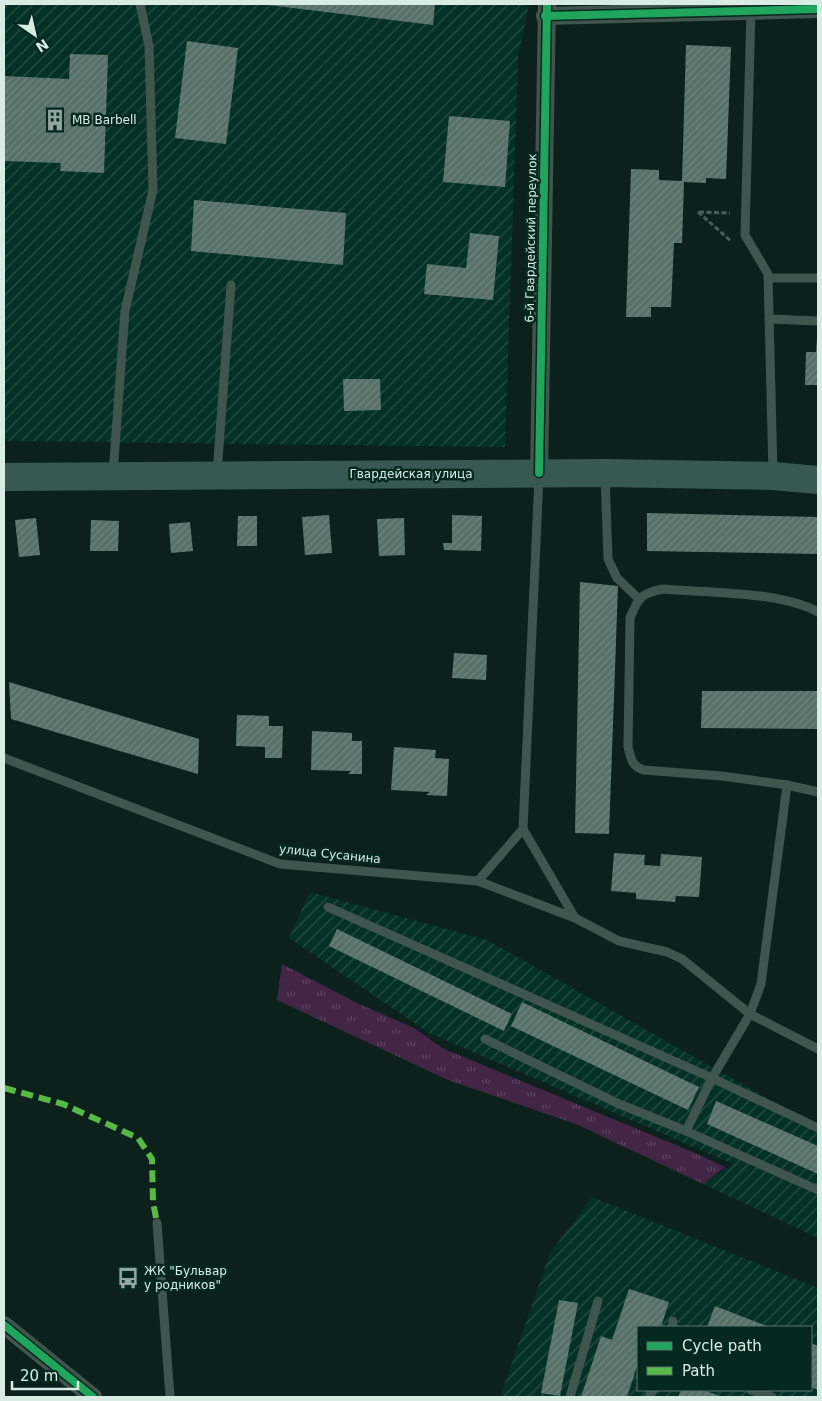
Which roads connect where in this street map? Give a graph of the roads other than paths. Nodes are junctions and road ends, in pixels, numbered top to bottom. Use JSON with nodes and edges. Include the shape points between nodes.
{"nodes":[{"id":1,"x":140,"y":4,"type":"edge"},
{"id":2,"x":751,"y":9,"type":"junction"},
{"id":3,"x":818,"y":9,"type":"edge"},
{"id":4,"x":546,"y":10,"type":"edge"},
{"id":5,"x":768,"y":278,"type":"junction"},
{"id":6,"x":818,"y":278,"type":"edge"},
{"id":7,"x":231,"y":285,"type":"dead end"},
{"id":8,"x":769,"y":319,"type":"junction"},
{"id":9,"x":818,"y":321,"type":"edge"},
{"id":10,"x":605,"y":473,"type":"junction"},
{"id":11,"x":112,"y":474,"type":"junction"},
{"id":12,"x":217,"y":474,"type":"junction"},
{"id":13,"x":539,"y":474,"type":"junction"},
{"id":14,"x":773,"y":476,"type":"junction"},
{"id":15,"x":4,"y":477,"type":"edge"},
{"id":16,"x":818,"y":480,"type":"edge"},
{"id":17,"x":639,"y":599,"type":"junction"},
{"id":18,"x":818,"y":612,"type":"edge"},
{"id":19,"x":4,"y":758,"type":"edge"},
{"id":20,"x":787,"y":785,"type":"junction"},
{"id":21,"x":818,"y":792,"type":"edge"},
{"id":22,"x":523,"y":829,"type":"junction"},
{"id":23,"x":478,"y":881,"type":"junction"},
{"id":24,"x":328,"y":907,"type":"dead end"},
{"id":25,"x":574,"y":918,"type":"junction"},
{"id":26,"x":750,"y":1014,"type":"junction"},
{"id":27,"x":484,"y":1040,"type":"dead end"},
{"id":28,"x":818,"y":1049,"type":"edge"},
{"id":29,"x":712,"y":1078,"type":"junction"},
{"id":30,"x":818,"y":1128,"type":"edge"},
{"id":31,"x":686,"y":1131,"type":"junction"},
{"id":32,"x":818,"y":1190,"type":"edge"},
{"id":33,"x":157,"y":1223,"type":"dead end"},
{"id":34,"x":598,"y":1301,"type":"dead end"},
{"id":35,"x":4,"y":1325,"type":"edge"},
{"id":36,"x":754,"y":1391,"type":"edge"},
{"id":37,"x":93,"y":1397,"type":"edge"},
{"id":38,"x":170,"y":1397,"type":"edge"},
{"id":39,"x":570,"y":1397,"type":"edge"},
{"id":40,"x":772,"y":1397,"type":"edge"}],
"edges":[{"from":1,"to":11,"type":"lane","via":[[149,46],[153,190],[125,311]]},
{"from":2,"to":3,"type":"street"},
{"from":2,"to":4,"type":"street"},
{"from":2,"to":5,"type":"lane","via":[[746,235]]},
{"from":4,"to":13,"type":"street","name":"6-й Гвардейский переулок"},
{"from":5,"to":6,"type":"lane"},
{"from":5,"to":8,"type":"lane"},
{"from":7,"to":12,"type":"lane"},
{"from":8,"to":9,"type":"lane"},
{"from":8,"to":14,"type":"lane"},
{"from":10,"to":13,"type":"main road","name":"Гвардейская улица"},
{"from":10,"to":14,"type":"main road","name":"Гвардейская улица"},
{"from":10,"to":17,"type":"lane","via":[[608,559],[617,578]]},
{"from":11,"to":12,"type":"main road","name":"Гвардейская улица"},
{"from":11,"to":15,"type":"main road","name":"Гвардейская улица"},
{"from":12,"to":13,"type":"main road","name":"Гвардейская улица"},
{"from":13,"to":22,"type":"lane"},
{"from":14,"to":16,"type":"main road","name":"Гвардейская улица"},
{"from":17,"to":18,"type":"lane","via":[[647,592],[663,589],[768,598],[805,605]]},
{"from":17,"to":20,"type":"lane","via":[[630,618],[628,747],[636,767]]},
{"from":19,"to":23,"type":"lane","name":"улица Сусанина","via":[[280,864]]},
{"from":20,"to":21,"type":"lane"},
{"from":20,"to":26,"type":"lane","via":[[761,984]]},
{"from":22,"to":23,"type":"lane"},
{"from":22,"to":25,"type":"lane"},
{"from":23,"to":25,"type":"lane","name":"улица Сусанина"},
{"from":24,"to":29,"type":"lane"},
{"from":25,"to":26,"type":"lane","name":"улица Сусанина","via":[[619,941],[667,952],[682,959]]},
{"from":26,"to":28,"type":"lane","name":"улица Сусанина"},
{"from":26,"to":29,"type":"lane"},
{"from":27,"to":31,"type":"lane","via":[[617,1103]]},
{"from":29,"to":30,"type":"lane"},
{"from":29,"to":31,"type":"lane"},
{"from":31,"to":32,"type":"lane"},
{"from":33,"to":38,"type":"lane"},
{"from":34,"to":39,"type":"lane"},
{"from":35,"to":37,"type":"street"},
{"from":36,"to":40,"type":"lane"}]}
